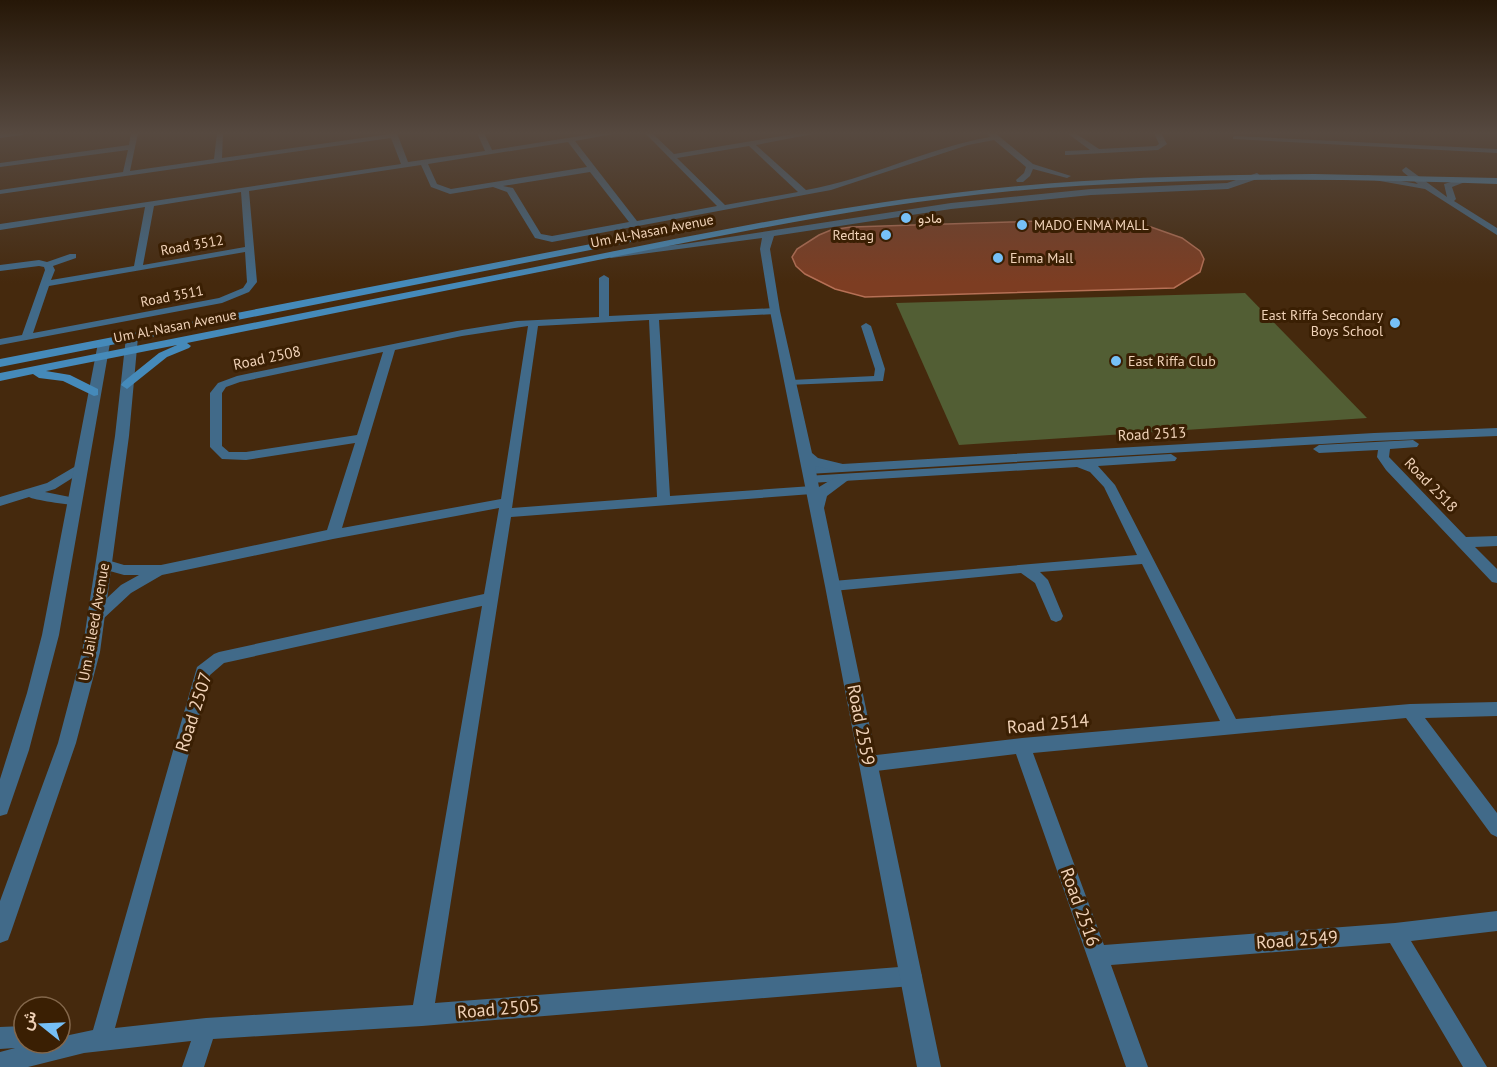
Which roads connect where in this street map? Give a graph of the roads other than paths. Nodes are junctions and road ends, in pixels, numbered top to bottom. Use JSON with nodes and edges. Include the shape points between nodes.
{"nodes":[{"id":1,"x":64,"y":183,"type":"edge"},
{"id":2,"x":291,"y":183,"type":"edge"},
{"id":3,"x":433,"y":183,"type":"edge"},
{"id":4,"x":514,"y":183,"type":"edge"},
{"id":5,"x":603,"y":183,"type":"edge"},
{"id":6,"x":697,"y":183,"type":"edge"},
{"id":7,"x":793,"y":183,"type":"edge"},
{"id":8,"x":853,"y":183,"type":"edge"},
{"id":9,"x":995,"y":183,"type":"edge"},
{"id":10,"x":1128,"y":183,"type":"edge"},
{"id":11,"x":1237,"y":183,"type":"edge"},
{"id":12,"x":1401,"y":183,"type":"edge"},
{"id":13,"x":1426,"y":183,"type":"edge"},
{"id":14,"x":1429,"y":183,"type":"edge"},
{"id":15,"x":1455,"y":183,"type":"edge"},
{"id":16,"x":496,"y":186,"type":"junction"},
{"id":17,"x":245,"y":190,"type":"junction"},
{"id":18,"x":1432,"y":190,"type":"junction"},
{"id":19,"x":0,"y":192,"type":"edge"},
{"id":20,"x":804,"y":193,"type":"junction"},
{"id":21,"x":1452,"y":199,"type":"junction"},
{"id":22,"x":150,"y":204,"type":"junction"},
{"id":23,"x":723,"y":208,"type":"junction"},
{"id":24,"x":738,"y":218,"type":"dead end"},
{"id":25,"x":1475,"y":218,"type":"junction"},
{"id":26,"x":726,"y":221,"type":"dead end"},
{"id":27,"x":635,"y":224,"type":"junction"},
{"id":28,"x":0,"y":227,"type":"edge"},
{"id":29,"x":772,"y":232,"type":"junction"},
{"id":30,"x":1497,"y":232,"type":"edge"},
{"id":31,"x":729,"y":240,"type":"junction"},
{"id":32,"x":250,"y":249,"type":"junction"},
{"id":33,"x":765,"y":249,"type":"junction"},
{"id":34,"x":72,"y":256,"type":"dead end"},
{"id":35,"x":605,"y":256,"type":"junction"},
{"id":36,"x":48,"y":265,"type":"junction"},
{"id":37,"x":0,"y":268,"type":"edge"},
{"id":38,"x":138,"y":268,"type":"junction"},
{"id":39,"x":604,"y":278,"type":"dead end"},
{"id":40,"x":46,"y":284,"type":"junction"},
{"id":41,"x":775,"y":311,"type":"junction"},
{"id":42,"x":654,"y":317,"type":"junction"},
{"id":43,"x":604,"y":320,"type":"junction"},
{"id":44,"x":533,"y":324,"type":"junction"},
{"id":45,"x":866,"y":326,"type":"dead end"},
{"id":46,"x":221,"y":333,"type":"junction"},
{"id":47,"x":26,"y":337,"type":"junction"},
{"id":48,"x":132,"y":337,"type":"junction"},
{"id":49,"x":0,"y":342,"type":"edge"},
{"id":50,"x":104,"y":343,"type":"junction"},
{"id":51,"x":390,"y":348,"type":"junction"},
{"id":52,"x":130,"y":351,"type":"junction"},
{"id":53,"x":101,"y":357,"type":"junction"},
{"id":54,"x":0,"y":363,"type":"edge"},
{"id":55,"x":18,"y":373,"type":"junction"},
{"id":56,"x":0,"y":377,"type":"edge"},
{"id":57,"x":791,"y":383,"type":"junction"},
{"id":58,"x":127,"y":385,"type":"junction"},
{"id":59,"x":94,"y":393,"type":"junction"},
{"id":60,"x":1497,"y":432,"type":"edge"},
{"id":61,"x":363,"y":438,"type":"junction"},
{"id":62,"x":1497,"y":441,"type":"edge"},
{"id":63,"x":1384,"y":446,"type":"junction"},
{"id":64,"x":1096,"y":458,"type":"junction"},
{"id":65,"x":1121,"y":462,"type":"junction"},
{"id":66,"x":1075,"y":464,"type":"junction"},
{"id":67,"x":81,"y":467,"type":"junction"},
{"id":68,"x":809,"y":473,"type":"junction"},
{"id":69,"x":843,"y":473,"type":"junction"},
{"id":70,"x":1110,"y":485,"type":"junction"},
{"id":71,"x":24,"y":496,"type":"junction"},
{"id":72,"x":664,"y":501,"type":"junction"},
{"id":73,"x":0,"y":502,"type":"edge"},
{"id":74,"x":75,"y":502,"type":"junction"},
{"id":75,"x":506,"y":508,"type":"junction"},
{"id":76,"x":816,"y":509,"type":"junction"},
{"id":77,"x":333,"y":534,"type":"junction"},
{"id":78,"x":1497,"y":541,"type":"edge"},
{"id":79,"x":1463,"y":542,"type":"junction"},
{"id":80,"x":1147,"y":559,"type":"junction"},
{"id":81,"x":105,"y":564,"type":"junction"},
{"id":82,"x":1024,"y":568,"type":"junction"},
{"id":83,"x":161,"y":570,"type":"junction"},
{"id":84,"x":1497,"y":579,"type":"edge"},
{"id":85,"x":833,"y":586,"type":"junction"},
{"id":86,"x":492,"y":598,"type":"junction"},
{"id":87,"x":98,"y":615,"type":"junction"},
{"id":88,"x":1056,"y":616,"type":"dead end"},
{"id":89,"x":1497,"y":709,"type":"edge"},
{"id":90,"x":1410,"y":711,"type":"junction"},
{"id":91,"x":1232,"y":728,"type":"junction"},
{"id":92,"x":1022,"y":746,"type":"junction"},
{"id":93,"x":868,"y":764,"type":"junction"},
{"id":94,"x":0,"y":807,"type":"edge"},
{"id":95,"x":1497,"y":828,"type":"edge"},
{"id":96,"x":1497,"y":921,"type":"edge"},
{"id":97,"x":0,"y":932,"type":"edge"},
{"id":98,"x":1395,"y":933,"type":"junction"},
{"id":99,"x":1097,"y":956,"type":"junction"},
{"id":100,"x":912,"y":976,"type":"junction"},
{"id":101,"x":422,"y":1015,"type":"junction"},
{"id":102,"x":206,"y":1029,"type":"junction"},
{"id":103,"x":72,"y":1040,"type":"edge"},
{"id":104,"x":92,"y":1041,"type":"junction"},
{"id":105,"x":0,"y":1063,"type":"edge"},
{"id":106,"x":193,"y":1067,"type":"edge"},
{"id":107,"x":929,"y":1067,"type":"edge"},
{"id":108,"x":1137,"y":1067,"type":"edge"},
{"id":109,"x":1476,"y":1067,"type":"edge"}],
"edges":[{"from":1,"to":19,"type":"street"},
{"from":2,"to":17,"type":"street"},
{"from":3,"to":16,"type":"street","via":[[444,191],[456,192]]},
{"from":4,"to":16,"type":"street"},
{"from":5,"to":27,"type":"street"},
{"from":6,"to":23,"type":"street"},
{"from":7,"to":20,"type":"street"},
{"from":8,"to":20,"type":"street"},
{"from":9,"to":24,"type":"main road","name":"Um Al-Nasan Avenue"},
{"from":10,"to":35,"type":"main road","name":"Um Al-Nasan Avenue","via":[[1030,188],[892,203]]},
{"from":11,"to":29,"type":"street","via":[[1001,200]]},
{"from":12,"to":18,"type":"street"},
{"from":13,"to":18,"type":"street"},
{"from":14,"to":21,"type":"street"},
{"from":15,"to":21,"type":"street","via":[[1447,186]]},
{"from":16,"to":27,"type":"street","via":[[510,190],[543,238]]},
{"from":17,"to":22,"type":"street"},
{"from":17,"to":32,"type":"street","name":"Road 3511"},
{"from":18,"to":25,"type":"street"},
{"from":20,"to":23,"type":"street"},
{"from":21,"to":25,"type":"street"},
{"from":22,"to":28,"type":"street"},
{"from":22,"to":38,"type":"street","name":"Road 3512"},
{"from":23,"to":27,"type":"street"},
{"from":25,"to":30,"type":"street"},
{"from":26,"to":48,"type":"main road","name":"Um Al-Nasan Avenue"},
{"from":29,"to":31,"type":"street"},
{"from":29,"to":33,"type":"street"},
{"from":31,"to":33,"type":"street","via":[[750,241]]},
{"from":31,"to":35,"type":"street"},
{"from":32,"to":38,"type":"street","name":"Road 3512"},
{"from":32,"to":47,"type":"street","name":"Road 3511","via":[[252,282],[236,296]]},
{"from":33,"to":41,"type":"street","name":"Road 2559"},
{"from":34,"to":36,"type":"street"},
{"from":35,"to":46,"type":"main road","name":"Um Al-Nasan Avenue"},
{"from":36,"to":37,"type":"street"},
{"from":36,"to":40,"type":"street"},
{"from":38,"to":40,"type":"street","name":"Road 3512"},
{"from":39,"to":43,"type":"street"},
{"from":40,"to":47,"type":"street"},
{"from":41,"to":42,"type":"street","name":"Road 2508"},
{"from":41,"to":57,"type":"street","name":"Road 2559"},
{"from":42,"to":43,"type":"street","name":"Road 2508"},
{"from":42,"to":72,"type":"street"},
{"from":43,"to":44,"type":"street","name":"Road 2508"},
{"from":44,"to":51,"type":"street","name":"Road 2508"},
{"from":44,"to":75,"type":"street"},
{"from":45,"to":57,"type":"street","via":[[880,369],[879,379]]},
{"from":46,"to":52,"type":"main road","name":"Um Al-Nasan Avenue"},
{"from":46,"to":58,"type":"main road","via":[[164,355]]},
{"from":47,"to":49,"type":"street","name":"Road 3511"},
{"from":48,"to":50,"type":"main road","name":"Um Al-Nasan Avenue"},
{"from":48,"to":52,"type":"street","name":"Um Jaileed Avenue"},
{"from":50,"to":53,"type":"street"},
{"from":50,"to":54,"type":"main road","name":"Um Al-Nasan Avenue"},
{"from":51,"to":61,"type":"street"},
{"from":51,"to":61,"type":"street","name":"Road 2508","via":[[232,380],[216,393],[216,447],[226,456]]},
{"from":52,"to":53,"type":"main road","name":"Um Al-Nasan Avenue"},
{"from":52,"to":58,"type":"street","name":"Um Jaileed Avenue"},
{"from":53,"to":55,"type":"main road","name":"Um Al-Nasan Avenue"},
{"from":53,"to":59,"type":"street"},
{"from":55,"to":56,"type":"main road","name":"Um Al-Nasan Avenue"},
{"from":55,"to":59,"type":"main road","via":[[57,375]]},
{"from":57,"to":68,"type":"street","name":"Road 2559"},
{"from":58,"to":81,"type":"street","name":"Um Jaileed Avenue"},
{"from":59,"to":67,"type":"street"},
{"from":60,"to":64,"type":"street","name":"Road 2513"},
{"from":61,"to":77,"type":"street"},
{"from":62,"to":63,"type":"street","name":"Road 2513"},
{"from":63,"to":65,"type":"street","name":"Road 2513"},
{"from":63,"to":79,"type":"street","name":"Road 2518","via":[[1383,457],[1390,467]]},
{"from":64,"to":65,"type":"street","name":"Road 2513"},
{"from":64,"to":66,"type":"street","name":"Road 2513"},
{"from":64,"to":69,"type":"street","name":"Road 2513"},
{"from":65,"to":70,"type":"street","via":[[1111,471]]},
{"from":66,"to":69,"type":"street","name":"Road 2513"},
{"from":66,"to":70,"type":"street","via":[[1091,467]]},
{"from":67,"to":71,"type":"street","via":[[57,483]]},
{"from":67,"to":74,"type":"street"},
{"from":68,"to":69,"type":"street","name":"Road 2513"},
{"from":68,"to":69,"type":"street","via":[[813,461]]},
{"from":68,"to":72,"type":"street","name":"Road 2513"},
{"from":68,"to":76,"type":"street","name":"Road 2559"},
{"from":69,"to":76,"type":"street","via":[[821,493]]},
{"from":70,"to":80,"type":"street"},
{"from":71,"to":73,"type":"street"},
{"from":71,"to":74,"type":"street"},
{"from":72,"to":75,"type":"street","name":"Road 2513"},
{"from":74,"to":94,"type":"street","via":[[68,558],[42,680]]},
{"from":75,"to":77,"type":"street"},
{"from":75,"to":86,"type":"street"},
{"from":76,"to":85,"type":"street","name":"Road 2559"},
{"from":77,"to":83,"type":"street"},
{"from":78,"to":79,"type":"street"},
{"from":79,"to":84,"type":"street","name":"Road 2518"},
{"from":80,"to":82,"type":"street"},
{"from":80,"to":91,"type":"street"},
{"from":81,"to":83,"type":"street","via":[[124,570]]},
{"from":81,"to":87,"type":"street","name":"Um Jaileed Avenue"},
{"from":82,"to":85,"type":"street"},
{"from":82,"to":88,"type":"street","via":[[1041,580]]},
{"from":83,"to":87,"type":"street","via":[[126,589]]},
{"from":85,"to":93,"type":"street","name":"Road 2559"},
{"from":86,"to":101,"type":"street"},
{"from":86,"to":104,"type":"street","name":"Road 2507","via":[[219,658],[210,664],[203,672]]},
{"from":87,"to":97,"type":"street","name":"Um Jaileed Avenue","via":[[67,743]]},
{"from":89,"to":90,"type":"street","name":"Road 2514"},
{"from":90,"to":91,"type":"street","name":"Road 2514"},
{"from":90,"to":95,"type":"street"},
{"from":91,"to":92,"type":"street","name":"Road 2514"},
{"from":92,"to":93,"type":"street","name":"Road 2514"},
{"from":92,"to":99,"type":"street","name":"Road 2516"},
{"from":93,"to":100,"type":"street","name":"Road 2559"},
{"from":96,"to":98,"type":"street","name":"Road 2549"},
{"from":98,"to":99,"type":"street","name":"Road 2549"},
{"from":98,"to":109,"type":"street"},
{"from":99,"to":108,"type":"street","name":"Road 2516"},
{"from":100,"to":101,"type":"street","name":"Road 2505"},
{"from":100,"to":107,"type":"street","name":"Road 2559"},
{"from":101,"to":102,"type":"street","name":"Road 2505"},
{"from":102,"to":104,"type":"street","name":"Road 2505"},
{"from":102,"to":106,"type":"street"},
{"from":103,"to":104,"type":"street","name":"Road 2505"},
{"from":104,"to":105,"type":"street","name":"Road 2505"}]}
